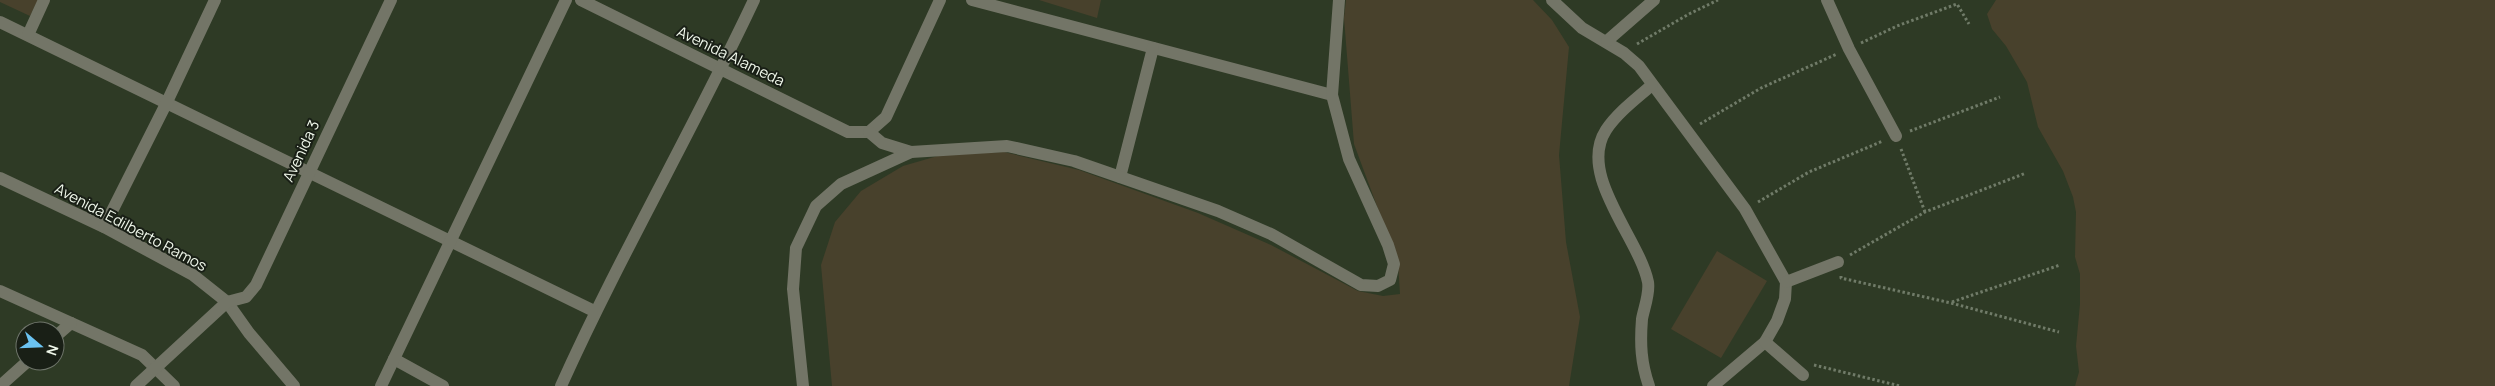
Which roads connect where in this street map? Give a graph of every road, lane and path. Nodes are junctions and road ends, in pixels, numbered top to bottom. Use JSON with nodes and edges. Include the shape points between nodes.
{"nodes":[{"id":1,"x":44,"y":0,"type":"edge"},
{"id":2,"x":215,"y":0,"type":"edge"},
{"id":3,"x":391,"y":0,"type":"edge"},
{"id":4,"x":566,"y":0,"type":"edge"},
{"id":5,"x":581,"y":0,"type":"edge"},
{"id":6,"x":754,"y":0,"type":"edge"},
{"id":7,"x":940,"y":0,"type":"edge"},
{"id":8,"x":972,"y":0,"type":"edge"},
{"id":9,"x":1339,"y":0,"type":"edge"},
{"id":10,"x":1552,"y":0,"type":"edge"},
{"id":11,"x":1654,"y":0,"type":"edge"},
{"id":12,"x":1718,"y":0,"type":"edge"},
{"id":13,"x":1827,"y":0,"type":"edge"},
{"id":14,"x":0,"y":22,"type":"edge"},
{"id":15,"x":1969,"y":24,"type":"dead end"},
{"id":16,"x":28,"y":35,"type":"junction"},
{"id":17,"x":1607,"y":41,"type":"junction"},
{"id":18,"x":1153,"y":48,"type":"junction"},
{"id":19,"x":1849,"y":49,"type":"junction"},
{"id":20,"x":1624,"y":52,"type":"junction"},
{"id":21,"x":722,"y":69,"type":"junction"},
{"id":22,"x":1652,"y":85,"type":"junction"},
{"id":23,"x":1332,"y":96,"type":"junction"},
{"id":24,"x":2000,"y":97,"type":"dead end"},
{"id":25,"x":166,"y":104,"type":"junction"},
{"id":26,"x":869,"y":132,"type":"junction"},
{"id":27,"x":1687,"y":132,"type":"junction"},
{"id":28,"x":1896,"y":136,"type":"junction"},
{"id":29,"x":911,"y":152,"type":"junction"},
{"id":30,"x":2026,"y":172,"type":"dead end"},
{"id":31,"x":308,"y":174,"type":"junction"},
{"id":32,"x":1120,"y":177,"type":"junction"},
{"id":33,"x":0,"y":178,"type":"edge"},
{"id":34,"x":1745,"y":209,"type":"junction"},
{"id":35,"x":1925,"y":212,"type":"junction"},
{"id":36,"x":104,"y":227,"type":"junction"},
{"id":37,"x":450,"y":242,"type":"junction"},
{"id":38,"x":1838,"y":262,"type":"junction"},
{"id":39,"x":2060,"y":265,"type":"dead end"},
{"id":40,"x":1786,"y":282,"type":"junction"},
{"id":41,"x":0,"y":291,"type":"edge"},
{"id":42,"x":227,"y":302,"type":"junction"},
{"id":43,"x":1951,"y":303,"type":"junction"},
{"id":44,"x":594,"y":311,"type":"junction"},
{"id":45,"x":71,"y":323,"type":"junction"},
{"id":46,"x":65,"y":328,"type":"edge"},
{"id":47,"x":2059,"y":332,"type":"dead end"},
{"id":48,"x":1764,"y":342,"type":"junction"},
{"id":49,"x":394,"y":359,"type":"junction"},
{"id":50,"x":157,"y":368,"type":"junction"},
{"id":51,"x":17,"y":371,"type":"edge"},
{"id":52,"x":1803,"y":375,"type":"joint"},
{"id":53,"x":0,"y":386,"type":"edge"},
{"id":54,"x":136,"y":386,"type":"edge"},
{"id":55,"x":174,"y":386,"type":"edge"},
{"id":56,"x":294,"y":386,"type":"edge"},
{"id":57,"x":381,"y":386,"type":"edge"},
{"id":58,"x":443,"y":386,"type":"edge"},
{"id":59,"x":561,"y":386,"type":"edge"},
{"id":60,"x":803,"y":386,"type":"edge"},
{"id":61,"x":1649,"y":386,"type":"edge"},
{"id":62,"x":1713,"y":386,"type":"edge"},
{"id":63,"x":1900,"y":386,"type":"edge"}],
"edges":[{"from":1,"to":16,"type":"street"},
{"from":2,"to":25,"type":"street"},
{"from":3,"to":31,"type":"street","name":"Avenida 3"},
{"from":4,"to":37,"type":"street"},
{"from":5,"to":21,"type":"street","name":"Avenida Alameda"},
{"from":6,"to":21,"type":"street"},
{"from":7,"to":26,"type":"street","via":[[886,117]]},
{"from":8,"to":18,"type":"street"},
{"from":9,"to":23,"type":"street"},
{"from":10,"to":17,"type":"street","via":[[1582,28]]},
{"from":11,"to":17,"type":"street"},
{"from":12,"to":20,"type":"path"},
{"from":13,"to":19,"type":"street"},
{"from":14,"to":16,"type":"street"},
{"from":15,"to":19,"type":"path","via":[[1957,4]]},
{"from":16,"to":25,"type":"street"},
{"from":17,"to":20,"type":"street"},
{"from":18,"to":23,"type":"street"},
{"from":18,"to":32,"type":"street"},
{"from":19,"to":27,"type":"path","via":[[1761,88]]},
{"from":19,"to":28,"type":"street"},
{"from":20,"to":22,"type":"street"},
{"from":21,"to":26,"type":"street","name":"Avenida Alameda","via":[[848,132]]},
{"from":21,"to":44,"type":"street"},
{"from":22,"to":27,"type":"street"},
{"from":22,"to":61,"type":"street","via":[[1605,130],[1598,156],[1605,193],[1638,254],[1648,283],[1642,320],[1641,362]]},
{"from":23,"to":32,"type":"street","via":[[1349,159],[1394,264],[1390,280],[1378,286],[1361,285],[1271,234],[1218,211]]},
{"from":24,"to":28,"type":"path"},
{"from":25,"to":31,"type":"street"},
{"from":25,"to":36,"type":"street"},
{"from":26,"to":29,"type":"street","via":[[882,143]]},
{"from":27,"to":34,"type":"street"},
{"from":28,"to":34,"type":"path","via":[[1809,172]]},
{"from":28,"to":35,"type":"path"},
{"from":29,"to":32,"type":"street","via":[[1007,146],[1074,161]]},
{"from":29,"to":60,"type":"street","via":[[842,184],[816,206],[796,248],[793,289]]},
{"from":30,"to":35,"type":"path"},
{"from":31,"to":37,"type":"street"},
{"from":31,"to":42,"type":"street","name":"Avenida 3","via":[[256,285],[246,297]]},
{"from":33,"to":36,"type":"street","name":"Avenida Edilberto Ramos"},
{"from":34,"to":40,"type":"street"},
{"from":35,"to":38,"type":"path"},
{"from":36,"to":42,"type":"street","name":"Avenida Edilberto Ramos","via":[[193,275]]},
{"from":37,"to":44,"type":"street"},
{"from":37,"to":49,"type":"street"},
{"from":38,"to":40,"type":"street"},
{"from":38,"to":43,"type":"path","via":[[1841,278]]},
{"from":39,"to":43,"type":"path"},
{"from":40,"to":48,"type":"street","via":[[1785,299],[1777,321]]},
{"from":41,"to":45,"type":"street"},
{"from":42,"to":50,"type":"street"},
{"from":42,"to":56,"type":"street","name":"Avenida Edilberto Ramos"},
{"from":43,"to":47,"type":"path"},
{"from":44,"to":59,"type":"street"},
{"from":45,"to":46,"type":"street"},
{"from":45,"to":50,"type":"street","via":[[142,355]]},
{"from":48,"to":52,"type":"street"},
{"from":48,"to":62,"type":"street"},
{"from":49,"to":57,"type":"street"},
{"from":49,"to":58,"type":"street"},
{"from":50,"to":54,"type":"street"},
{"from":50,"to":55,"type":"street"},
{"from":51,"to":53,"type":"street"},
{"from":52,"to":63,"type":"path","via":[[1814,365]]}]}
